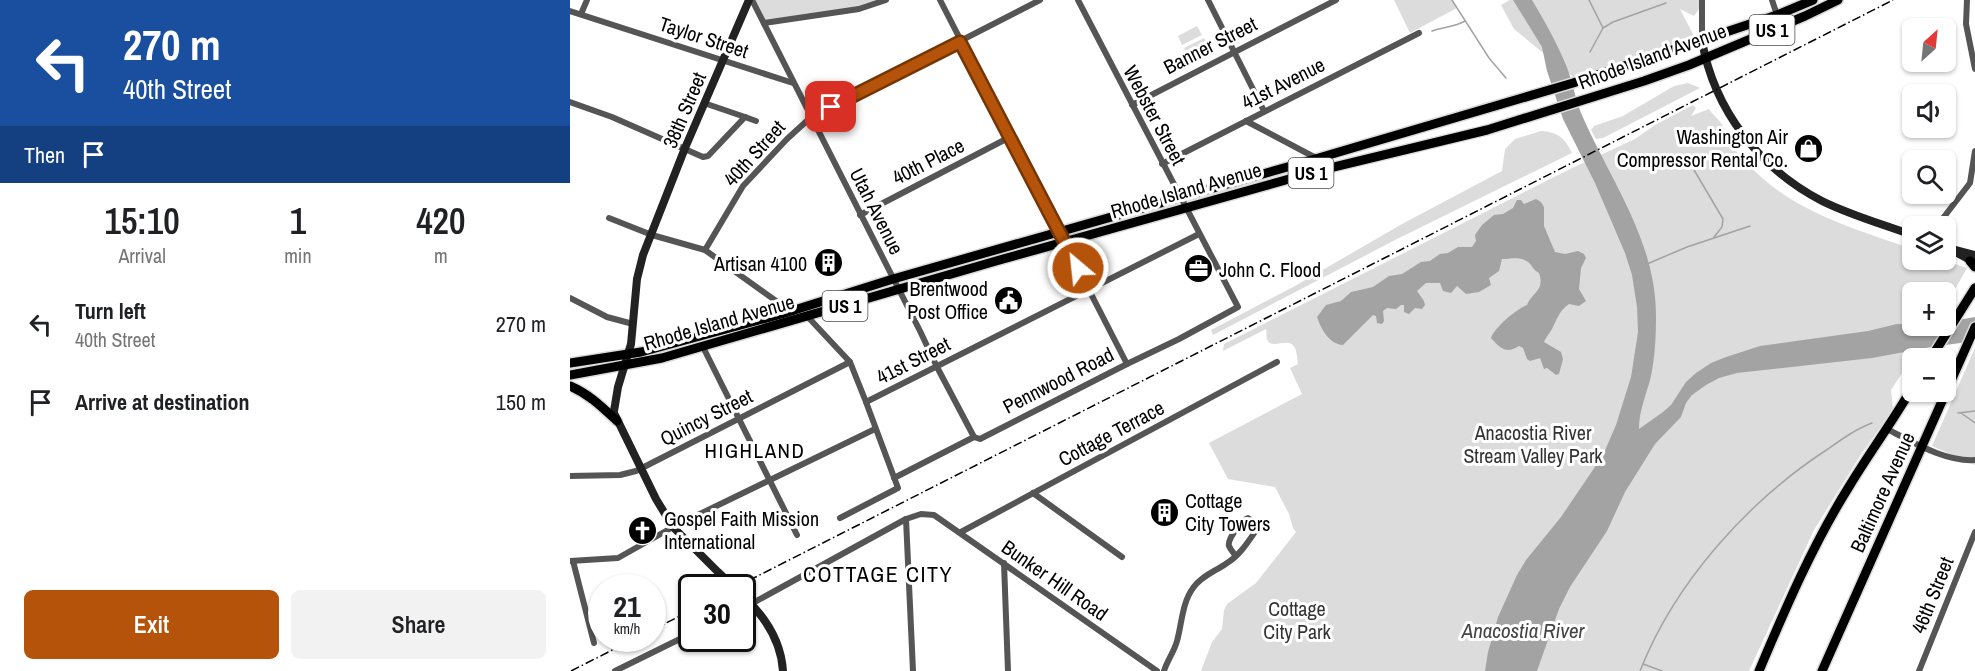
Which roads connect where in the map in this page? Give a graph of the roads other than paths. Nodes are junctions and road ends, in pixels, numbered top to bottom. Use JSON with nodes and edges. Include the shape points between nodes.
{"nodes":[{"id":1,"x":587,"y":0,"type":"edge"},
{"id":2,"x":750,"y":0,"type":"edge"},
{"id":3,"x":886,"y":0,"type":"edge"},
{"id":4,"x":940,"y":0,"type":"edge"},
{"id":5,"x":1040,"y":0,"type":"edge"},
{"id":6,"x":1078,"y":0,"type":"edge"},
{"id":7,"x":1208,"y":0,"type":"edge"},
{"id":8,"x":1336,"y":0,"type":"edge"},
{"id":9,"x":1702,"y":0,"type":"edge"},
{"id":10,"x":1772,"y":0,"type":"edge"},
{"id":11,"x":1813,"y":0,"type":"edge"},
{"id":12,"x":1838,"y":0,"type":"edge"},
{"id":13,"x":1967,"y":0,"type":"edge"},
{"id":14,"x":570,"y":11,"type":"edge"},
{"id":15,"x":581,"y":14,"type":"junction"},
{"id":16,"x":1777,"y":15,"type":"junction"},
{"id":17,"x":764,"y":23,"type":"junction"},
{"id":18,"x":1419,"y":33,"type":"dead end"},
{"id":19,"x":1702,"y":41,"type":"junction"},
{"id":20,"x":960,"y":42,"type":"junction"},
{"id":21,"x":1233,"y":51,"type":"junction"},
{"id":22,"x":1705,"y":58,"type":"junction"},
{"id":23,"x":723,"y":60,"type":"junction"},
{"id":24,"x":1975,"y":69,"type":"edge"},
{"id":25,"x":793,"y":82,"type":"junction"},
{"id":26,"x":570,"y":102,"type":"edge"},
{"id":27,"x":704,"y":103,"type":"junction"},
{"id":28,"x":1132,"y":105,"type":"junction"},
{"id":29,"x":1263,"y":111,"type":"junction"},
{"id":30,"x":745,"y":117,"type":"junction"},
{"id":31,"x":810,"y":118,"type":"junction"},
{"id":32,"x":756,"y":121,"type":"dead end"},
{"id":33,"x":1246,"y":121,"type":"junction"},
{"id":34,"x":1010,"y":137,"type":"junction"},
{"id":35,"x":685,"y":148,"type":"junction"},
{"id":36,"x":1975,"y":151,"type":"edge"},
{"id":37,"x":1318,"y":159,"type":"junction"},
{"id":38,"x":1162,"y":164,"type":"junction"},
{"id":39,"x":1325,"y":169,"type":"junction"},
{"id":40,"x":1180,"y":198,"type":"junction"},
{"id":41,"x":1187,"y":208,"type":"junction"},
{"id":42,"x":860,"y":214,"type":"junction"},
{"id":43,"x":1945,"y":216,"type":"edge"},
{"id":44,"x":609,"y":218,"type":"dead end"},
{"id":45,"x":1902,"y":231,"type":"edge"},
{"id":46,"x":1199,"y":234,"type":"junction"},
{"id":47,"x":652,"y":235,"type":"junction"},
{"id":48,"x":1062,"y":238,"type":"junction"},
{"id":49,"x":705,"y":250,"type":"junction"},
{"id":50,"x":1956,"y":252,"type":"edge"},
{"id":51,"x":1974,"y":261,"type":"edge"},
{"id":52,"x":893,"y":279,"type":"junction"},
{"id":53,"x":898,"y":289,"type":"junction"},
{"id":54,"x":1089,"y":289,"type":"junction"},
{"id":55,"x":1973,"y":291,"type":"edge"},
{"id":56,"x":570,"y":298,"type":"edge"},
{"id":57,"x":1238,"y":308,"type":"joint"},
{"id":58,"x":790,"y":311,"type":"junction"},
{"id":59,"x":807,"y":316,"type":"junction"},
{"id":60,"x":633,"y":324,"type":"junction"},
{"id":61,"x":1975,"y":327,"type":"edge"},
{"id":62,"x":703,"y":347,"type":"junction"},
{"id":63,"x":1937,"y":348,"type":"edge"},
{"id":64,"x":629,"y":354,"type":"junction"},
{"id":65,"x":849,"y":362,"type":"junction"},
{"id":66,"x":1277,"y":362,"type":"dead end"},
{"id":67,"x":570,"y":363,"type":"edge"},
{"id":68,"x":1126,"y":364,"type":"junction"},
{"id":69,"x":624,"y":366,"type":"junction"},
{"id":70,"x":937,"y":367,"type":"junction"},
{"id":71,"x":570,"y":375,"type":"edge"},
{"id":72,"x":570,"y":386,"type":"edge"},
{"id":73,"x":866,"y":402,"type":"junction"},
{"id":74,"x":1903,"y":402,"type":"edge"},
{"id":75,"x":739,"y":420,"type":"junction"},
{"id":76,"x":617,"y":421,"type":"junction"},
{"id":77,"x":875,"y":429,"type":"junction"},
{"id":78,"x":1887,"y":429,"type":"junction"},
{"id":79,"x":974,"y":437,"type":"junction"},
{"id":80,"x":1922,"y":446,"type":"junction"},
{"id":81,"x":1975,"y":460,"type":"edge"},
{"id":82,"x":641,"y":468,"type":"junction"},
{"id":83,"x":570,"y":476,"type":"edge"},
{"id":84,"x":894,"y":478,"type":"junction"},
{"id":85,"x":769,"y":481,"type":"junction"},
{"id":86,"x":1033,"y":493,"type":"junction"},
{"id":87,"x":840,"y":518,"type":"dead end"},
{"id":88,"x":906,"y":519,"type":"junction"},
{"id":89,"x":673,"y":527,"type":"junction"},
{"id":90,"x":961,"y":532,"type":"junction"},
{"id":91,"x":1975,"y":532,"type":"edge"},
{"id":92,"x":797,"y":535,"type":"dead end"},
{"id":93,"x":1235,"y":555,"type":"junction"},
{"id":94,"x":1122,"y":556,"type":"dead end"},
{"id":95,"x":572,"y":561,"type":"edge"},
{"id":96,"x":1004,"y":563,"type":"junction"},
{"id":97,"x":720,"y":574,"type":"edge"},
{"id":98,"x":756,"y":594,"type":"edge"},
{"id":99,"x":756,"y":611,"type":"edge"},
{"id":100,"x":588,"y":621,"type":"edge"},
{"id":101,"x":678,"y":640,"type":"edge"},
{"id":102,"x":615,"y":671,"type":"edge"},
{"id":103,"x":783,"y":671,"type":"edge"},
{"id":104,"x":913,"y":671,"type":"edge"},
{"id":105,"x":1008,"y":671,"type":"edge"},
{"id":106,"x":1157,"y":671,"type":"edge"},
{"id":107,"x":1164,"y":671,"type":"edge"},
{"id":108,"x":1759,"y":671,"type":"edge"},
{"id":109,"x":1822,"y":671,"type":"edge"},
{"id":110,"x":1919,"y":671,"type":"edge"}],
"edges":[{"from":1,"to":15,"type":"street"},
{"from":2,"to":17,"type":"street","name":"Utah Avenue"},
{"from":2,"to":23,"type":"main road","name":"38th Street"},
{"from":3,"to":17,"type":"street","via":[[859,9]]},
{"from":4,"to":20,"type":"street"},
{"from":5,"to":20,"type":"street","name":"40th Street"},
{"from":6,"to":28,"type":"street","name":"Webster Street"},
{"from":7,"to":21,"type":"street"},
{"from":8,"to":21,"type":"street","name":"Banner Street"},
{"from":9,"to":19,"type":"street"},
{"from":10,"to":16,"type":"street"},
{"from":11,"to":16,"type":"main road","name":"Rhode Island Avenue","number":"US 1"},
{"from":12,"to":22,"type":"main road","name":"Rhode Island Avenue","number":"US 1"},
{"from":13,"to":24,"type":"street","via":[[1966,24]]},
{"from":14,"to":15,"type":"street","name":"Taylor Street"},
{"from":15,"to":23,"type":"street","name":"Taylor Street"},
{"from":16,"to":19,"type":"main road","name":"Rhode Island Avenue","number":"US 1"},
{"from":17,"to":25,"type":"street","name":"Utah Avenue"},
{"from":18,"to":29,"type":"street","name":"41st Avenue"},
{"from":19,"to":22,"type":"main road"},
{"from":19,"to":37,"type":"main road","name":"Rhode Island Avenue","number":"US 1"},
{"from":20,"to":31,"type":"street","name":"40th Street"},
{"from":20,"to":34,"type":"street"},
{"from":21,"to":28,"type":"street","name":"Banner Street"},
{"from":21,"to":29,"type":"street"},
{"from":22,"to":39,"type":"main road","name":"Rhode Island Avenue","number":"US 1","via":[[1487,130]]},
{"from":22,"to":45,"type":"main road","via":[[1723,106],[1773,168],[1824,202]]},
{"from":23,"to":25,"type":"street","name":"Taylor Street"},
{"from":23,"to":27,"type":"main road","name":"38th Street"},
{"from":25,"to":31,"type":"street","name":"Utah Avenue"},
{"from":26,"to":35,"type":"street"},
{"from":27,"to":30,"type":"street"},
{"from":27,"to":35,"type":"main road","name":"38th Street"},
{"from":28,"to":38,"type":"street","name":"Webster Street"},
{"from":29,"to":33,"type":"street","name":"41st Avenue"},
{"from":30,"to":32,"type":"street"},
{"from":30,"to":35,"type":"street","via":[[708,156]]},
{"from":31,"to":42,"type":"street","name":"Utah Avenue"},
{"from":31,"to":49,"type":"street","name":"40th Street","via":[[743,186]]},
{"from":33,"to":37,"type":"street"},
{"from":33,"to":38,"type":"street","name":"41st Avenue"},
{"from":34,"to":42,"type":"street","name":"40th Place"},
{"from":34,"to":48,"type":"street"},
{"from":35,"to":47,"type":"main road","name":"38th Street"},
{"from":36,"to":43,"type":"street","via":[[1970,183]]},
{"from":37,"to":39,"type":"street"},
{"from":37,"to":40,"type":"main road","name":"Rhode Island Avenue","number":"US 1"},
{"from":38,"to":40,"type":"street","name":"Webster Street"},
{"from":39,"to":41,"type":"main road","name":"Rhode Island Avenue","number":"US 1"},
{"from":40,"to":41,"type":"street","name":"Webster Street"},
{"from":40,"to":48,"type":"main road","name":"Rhode Island Avenue","number":"US 1","via":[[1136,209]]},
{"from":41,"to":46,"type":"street","name":"Webster Street"},
{"from":41,"to":48,"type":"main road","name":"Rhode Island Avenue","number":"US 1"},
{"from":42,"to":52,"type":"street","name":"Utah Avenue"},
{"from":44,"to":47,"type":"street"},
{"from":46,"to":54,"type":"street","name":"41st Street"},
{"from":46,"to":57,"type":"street","name":"Webster Street"},
{"from":47,"to":49,"type":"street"},
{"from":47,"to":60,"type":"main road","name":"38th Street","via":[[637,279]]},
{"from":48,"to":52,"type":"main road","name":"Rhode Island Avenue","number":"US 1"},
{"from":48,"to":53,"type":"main road","name":"Rhode Island Avenue","number":"US 1"},
{"from":48,"to":54,"type":"street"},
{"from":49,"to":58,"type":"street"},
{"from":50,"to":51,"type":"main road"},
{"from":52,"to":53,"type":"street","name":"Utah Avenue"},
{"from":52,"to":58,"type":"main road","name":"Rhode Island Avenue","number":"US 1"},
{"from":53,"to":59,"type":"main road","name":"Rhode Island Avenue","number":"US 1"},
{"from":53,"to":70,"type":"street","name":"Utah Avenue"},
{"from":54,"to":68,"type":"street"},
{"from":54,"to":70,"type":"street","name":"41st Street"},
{"from":55,"to":63,"type":"main road"},
{"from":56,"to":60,"type":"street"},
{"from":57,"to":68,"type":"street","name":"Pennwood Road"},
{"from":58,"to":64,"type":"main road","name":"Rhode Island Avenue","number":"US 1"},
{"from":59,"to":62,"type":"main road","name":"Rhode Island Avenue","number":"US 1"},
{"from":59,"to":65,"type":"street"},
{"from":60,"to":64,"type":"main road","name":"38th Street"},
{"from":61,"to":80,"type":"main road","name":"Baltimore Avenue"},
{"from":62,"to":69,"type":"main road","name":"Rhode Island Avenue","number":"US 1"},
{"from":62,"to":75,"type":"street"},
{"from":64,"to":67,"type":"main road","name":"Rhode Island Avenue","number":"US 1"},
{"from":64,"to":69,"type":"main road","name":"38th Street"},
{"from":65,"to":73,"type":"street"},
{"from":65,"to":75,"type":"street","name":"Quincy Street"},
{"from":66,"to":86,"type":"street","name":"Cottage Terrace"},
{"from":68,"to":79,"type":"street","name":"Pennwood Road","via":[[980,439]]},
{"from":69,"to":71,"type":"main road","name":"Rhode Island Avenue","number":"US 1"},
{"from":69,"to":76,"type":"main road","name":"38th Street","via":[[610,398]]},
{"from":70,"to":73,"type":"street","name":"41st Street"},
{"from":70,"to":79,"type":"street","name":"Utah Avenue"},
{"from":72,"to":76,"type":"main road","via":[[595,400]]},
{"from":73,"to":77,"type":"street"},
{"from":74,"to":78,"type":"main road","name":"Baltimore Avenue"},
{"from":75,"to":82,"type":"street","name":"Quincy Street"},
{"from":75,"to":85,"type":"street"},
{"from":76,"to":82,"type":"main road","name":"38th Street"},
{"from":77,"to":84,"type":"street"},
{"from":77,"to":85,"type":"street"},
{"from":78,"to":80,"type":"street"},
{"from":78,"to":108,"type":"main road","name":"Baltimore Avenue","via":[[1821,535]]},
{"from":79,"to":84,"type":"street","name":"Pennwood Road"},
{"from":80,"to":81,"type":"street","via":[[1951,458]]},
{"from":80,"to":109,"type":"main road","name":"Baltimore Avenue"},
{"from":82,"to":83,"type":"street","name":"Quincy Street","via":[[620,475]]},
{"from":82,"to":89,"type":"main road","name":"38th Street"},
{"from":84,"to":87,"type":"street","via":[[898,488]]},
{"from":85,"to":89,"type":"street"},
{"from":85,"to":92,"type":"street"},
{"from":86,"to":90,"type":"street","name":"Cottage Terrace"},
{"from":86,"to":94,"type":"street"},
{"from":88,"to":90,"type":"street","name":"Bunker Hill Road","via":[[934,515]]},
{"from":88,"to":98,"type":"street"},
{"from":88,"to":104,"type":"street"},
{"from":89,"to":95,"type":"street","via":[[618,558]]},
{"from":89,"to":97,"type":"main road","name":"38th Street","bridge":true},
{"from":90,"to":96,"type":"street","name":"Bunker Hill Road"},
{"from":91,"to":110,"type":"street","name":"46th Street"},
{"from":93,"to":93,"type":"street","via":[[1243,550],[1257,528],[1248,518],[1229,540]]},
{"from":93,"to":107,"type":"street","via":[[1193,587],[1182,614],[1175,649]]},
{"from":95,"to":100,"type":"street"},
{"from":96,"to":105,"type":"street"},
{"from":96,"to":106,"type":"street","name":"Bunker Hill Road"},
{"from":99,"to":103,"type":"main road","via":[[772,631]]},
{"from":101,"to":102,"type":"street"}]}
